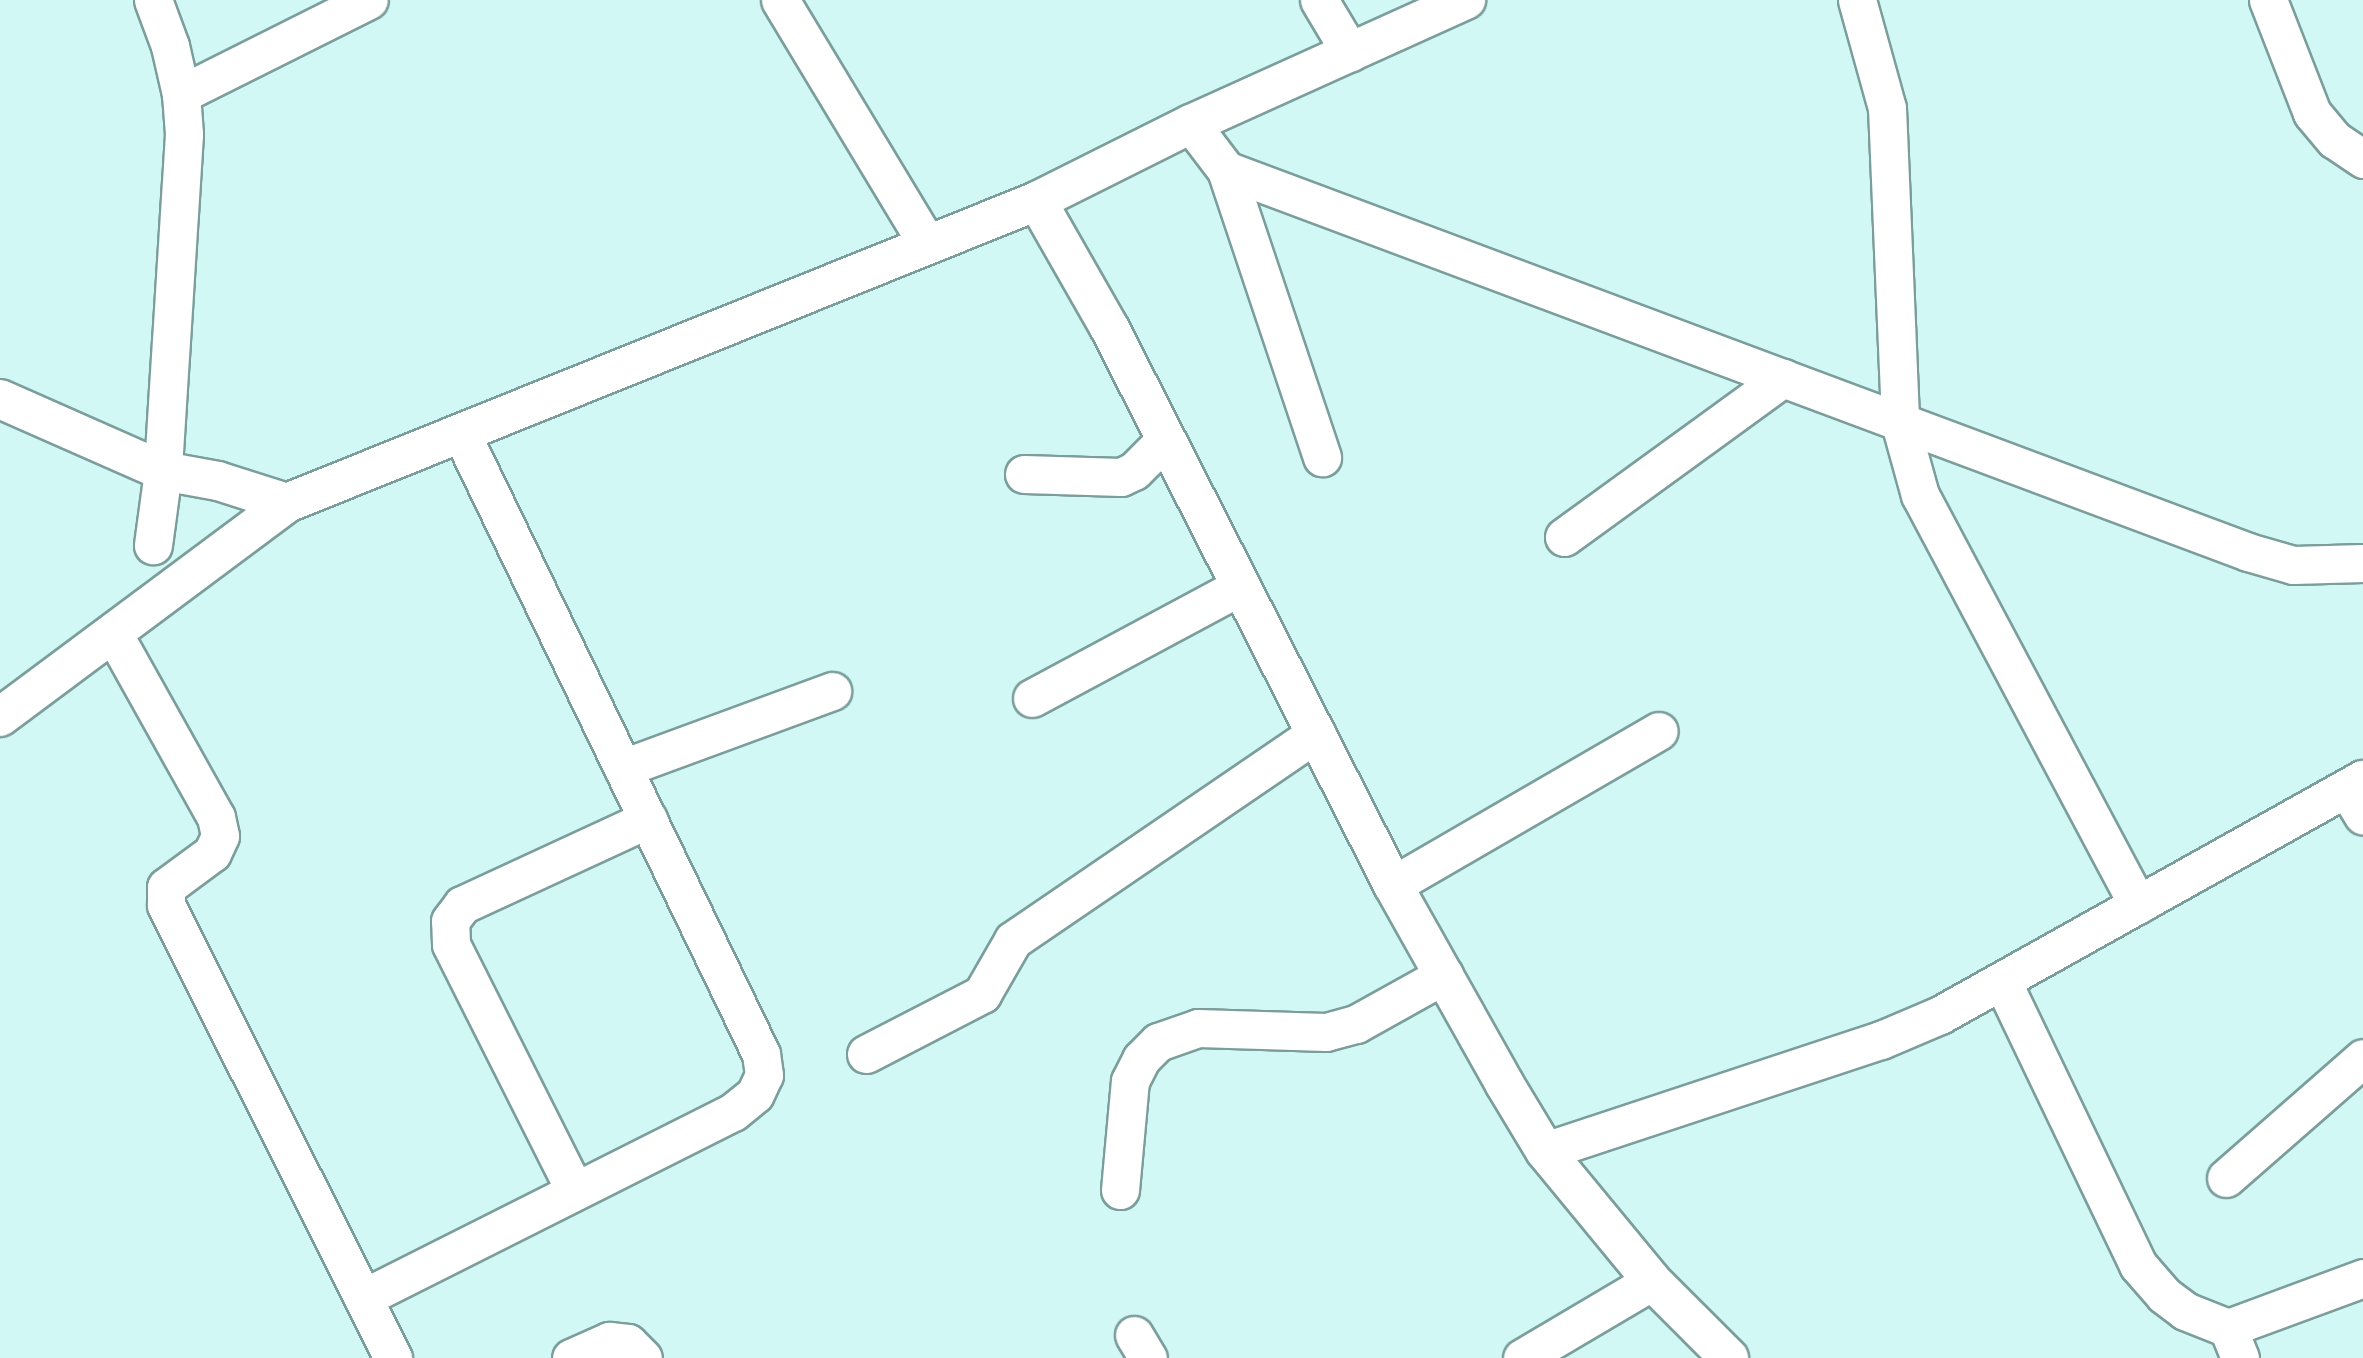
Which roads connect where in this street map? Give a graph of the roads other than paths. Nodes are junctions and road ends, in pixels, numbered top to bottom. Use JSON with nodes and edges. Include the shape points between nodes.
{"nodes":[{"id":1,"x":153,"y":0,"type":"edge"},
{"id":2,"x":369,"y":0,"type":"edge"},
{"id":3,"x":780,"y":0,"type":"edge"},
{"id":4,"x":1319,"y":0,"type":"edge"},
{"id":5,"x":1466,"y":0,"type":"edge"},
{"id":6,"x":2268,"y":0,"type":"edge"},
{"id":7,"x":1863,"y":2,"type":"edge"},
{"id":8,"x":1350,"y":52,"type":"junction"},
{"id":9,"x":181,"y":94,"type":"junction"},
{"id":10,"x":1191,"y":124,"type":"junction"},
{"id":11,"x":2363,"y":159,"type":"edge"},
{"id":12,"x":1226,"y":170,"type":"junction"},
{"id":13,"x":1037,"y":201,"type":"junction"},
{"id":14,"x":935,"y":241,"type":"junction"},
{"id":15,"x":1783,"y":378,"type":"junction"},
{"id":16,"x":0,"y":399,"type":"edge"},
{"id":17,"x":1900,"y":422,"type":"junction"},
{"id":18,"x":461,"y":433,"type":"junction"},
{"id":19,"x":1166,"y":439,"type":"junction"},
{"id":20,"x":1322,"y":457,"type":"dead end"},
{"id":21,"x":163,"y":471,"type":"junction"},
{"id":22,"x":1024,"y":474,"type":"dead end"},
{"id":23,"x":287,"y":503,"type":"junction"},
{"id":24,"x":1564,"y":537,"type":"dead end"},
{"id":25,"x":153,"y":545,"type":"dead end"},
{"id":26,"x":2363,"y":563,"type":"edge"},
{"id":27,"x":1241,"y":586,"type":"junction"},
{"id":28,"x":113,"y":633,"type":"junction"},
{"id":29,"x":832,"y":691,"type":"dead end"},
{"id":30,"x":1032,"y":698,"type":"dead end"},
{"id":31,"x":0,"y":716,"type":"edge"},
{"id":32,"x":1659,"y":730,"type":"dead end"},
{"id":33,"x":1316,"y":733,"type":"junction"},
{"id":34,"x":623,"y":768,"type":"junction"},
{"id":35,"x":2358,"y":795,"type":"edge"},
{"id":36,"x":648,"y":819,"type":"junction"},
{"id":37,"x":1393,"y":885,"type":"junction"},
{"id":38,"x":2138,"y":905,"type":"junction"},
{"id":39,"x":1444,"y":975,"type":"junction"},
{"id":40,"x":2002,"y":981,"type":"junction"},
{"id":41,"x":866,"y":1054,"type":"dead end"},
{"id":42,"x":2363,"y":1058,"type":"edge"},
{"id":43,"x":1545,"y":1151,"type":"junction"},
{"id":44,"x":2226,"y":1178,"type":"dead end"},
{"id":45,"x":575,"y":1191,"type":"junction"},
{"id":46,"x":1120,"y":1191,"type":"dead end"},
{"id":47,"x":2363,"y":1278,"type":"edge"},
{"id":48,"x":1652,"y":1281,"type":"junction"},
{"id":49,"x":363,"y":1298,"type":"junction"},
{"id":50,"x":2234,"y":1343,"type":"edge"},
{"id":51,"x":393,"y":1358,"type":"edge"},
{"id":52,"x":571,"y":1358,"type":"edge"},
{"id":53,"x":643,"y":1358,"type":"edge"},
{"id":54,"x":1522,"y":1358,"type":"edge"},
{"id":55,"x":1729,"y":1358,"type":"edge"}],
"edges":[{"from":1,"to":9,"type":"street"},
{"from":2,"to":9,"type":"street"},
{"from":3,"to":14,"type":"street"},
{"from":4,"to":8,"type":"street"},
{"from":5,"to":8,"type":"street"},
{"from":6,"to":11,"type":"street","via":[[2312,113],[2335,140]]},
{"from":7,"to":17,"type":"street","via":[[1887,108]]},
{"from":8,"to":10,"type":"street"},
{"from":9,"to":21,"type":"street","via":[[184,134]]},
{"from":10,"to":12,"type":"street"},
{"from":10,"to":13,"type":"street"},
{"from":12,"to":15,"type":"street"},
{"from":12,"to":20,"type":"street"},
{"from":13,"to":14,"type":"street"},
{"from":13,"to":19,"type":"street"},
{"from":14,"to":18,"type":"street"},
{"from":15,"to":17,"type":"street"},
{"from":15,"to":24,"type":"street"},
{"from":16,"to":21,"type":"street"},
{"from":17,"to":26,"type":"street","via":[[2248,552],[2293,565]]},
{"from":17,"to":38,"type":"street","via":[[1920,495],[1951,559]]},
{"from":18,"to":23,"type":"street"},
{"from":18,"to":34,"type":"street"},
{"from":19,"to":22,"type":"street","via":[[1134,471],[1121,477]]},
{"from":19,"to":27,"type":"street"},
{"from":21,"to":23,"type":"street","via":[[218,481]]},
{"from":21,"to":25,"type":"street"},
{"from":23,"to":28,"type":"street"},
{"from":27,"to":30,"type":"street"},
{"from":27,"to":33,"type":"street"},
{"from":28,"to":31,"type":"street"},
{"from":28,"to":49,"type":"street","via":[[216,817],[220,836],[212,853],[166,887],[166,905]]},
{"from":29,"to":34,"type":"street"},
{"from":32,"to":37,"type":"street"},
{"from":33,"to":37,"type":"street"},
{"from":33,"to":41,"type":"street","via":[[1013,940],[982,994]]},
{"from":34,"to":36,"type":"street"},
{"from":35,"to":38,"type":"street"},
{"from":36,"to":45,"type":"street","via":[[761,1055],[764,1075],[755,1094],[733,1112]]},
{"from":36,"to":45,"type":"street","via":[[462,905],[450,921],[451,944]]},
{"from":37,"to":39,"type":"street"},
{"from":38,"to":40,"type":"street"},
{"from":39,"to":43,"type":"street"},
{"from":39,"to":46,"type":"street","via":[[1356,1024],[1326,1032],[1198,1028],[1158,1042],[1141,1059],[1130,1081]]},
{"from":40,"to":43,"type":"street","via":[[1940,1016],[1881,1040]]},
{"from":40,"to":50,"type":"street","via":[[2138,1265],[2164,1295]]},
{"from":42,"to":44,"type":"street"},
{"from":43,"to":48,"type":"street"},
{"from":45,"to":49,"type":"street"},
{"from":47,"to":50,"type":"street"},
{"from":48,"to":54,"type":"street"},
{"from":48,"to":55,"type":"street"},
{"from":49,"to":51,"type":"street"},
{"from":52,"to":53,"type":"street","via":[[609,1341],[628,1343]]}]}
